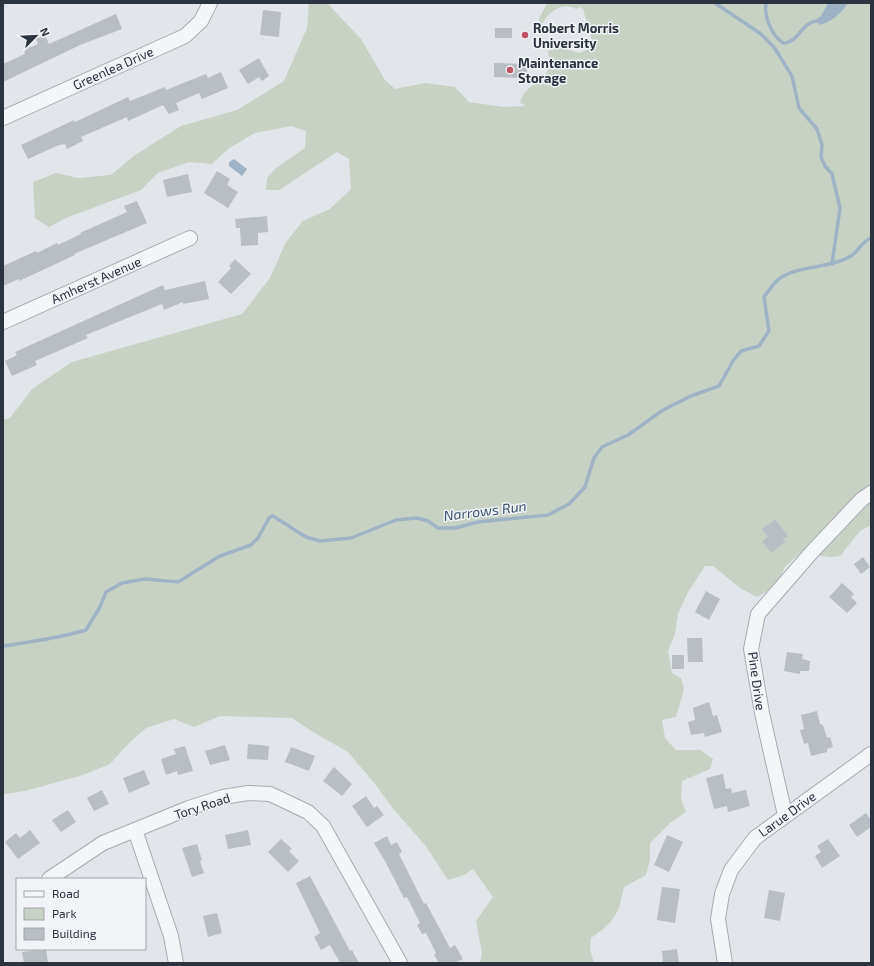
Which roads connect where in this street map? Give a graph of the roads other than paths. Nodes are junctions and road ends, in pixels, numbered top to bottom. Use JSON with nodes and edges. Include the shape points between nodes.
{"nodes":[{"id":1,"x":210,"y":3,"type":"edge"},
{"id":2,"x":3,"y":118,"type":"edge"},
{"id":3,"x":190,"y":238,"type":"dead end"},
{"id":4,"x":3,"y":322,"type":"edge"},
{"id":5,"x":871,"y":493,"type":"edge"},
{"id":6,"x":871,"y":754,"type":"edge"},
{"id":7,"x":785,"y":815,"type":"junction"},
{"id":8,"x":136,"y":830,"type":"junction"},
{"id":9,"x":51,"y":878,"type":"edge"},
{"id":10,"x":176,"y":963,"type":"edge"},
{"id":11,"x":400,"y":963,"type":"edge"},
{"id":12,"x":725,"y":963,"type":"edge"}],
"edges":[{"from":1,"to":2,"type":"street","name":"Greenlea Drive","via":[[201,21],[185,36]]},
{"from":3,"to":4,"type":"street","name":"Amherst Avenue"},
{"from":5,"to":7,"type":"street","name":"Pine Drive","via":[[862,499],[758,614],[751,649],[762,713]]},
{"from":6,"to":7,"type":"street","name":"Larue Drive"},
{"from":7,"to":12,"type":"street","name":"Larue Drive","via":[[755,838],[731,870],[722,894],[718,919]]},
{"from":8,"to":9,"type":"street","name":"Tory Road","via":[[104,844]]},
{"from":8,"to":10,"type":"street","via":[[171,936]]},
{"from":8,"to":11,"type":"street","name":"Tory Road","via":[[223,797],[248,793],[270,794],[296,805],[323,826]]}]}
